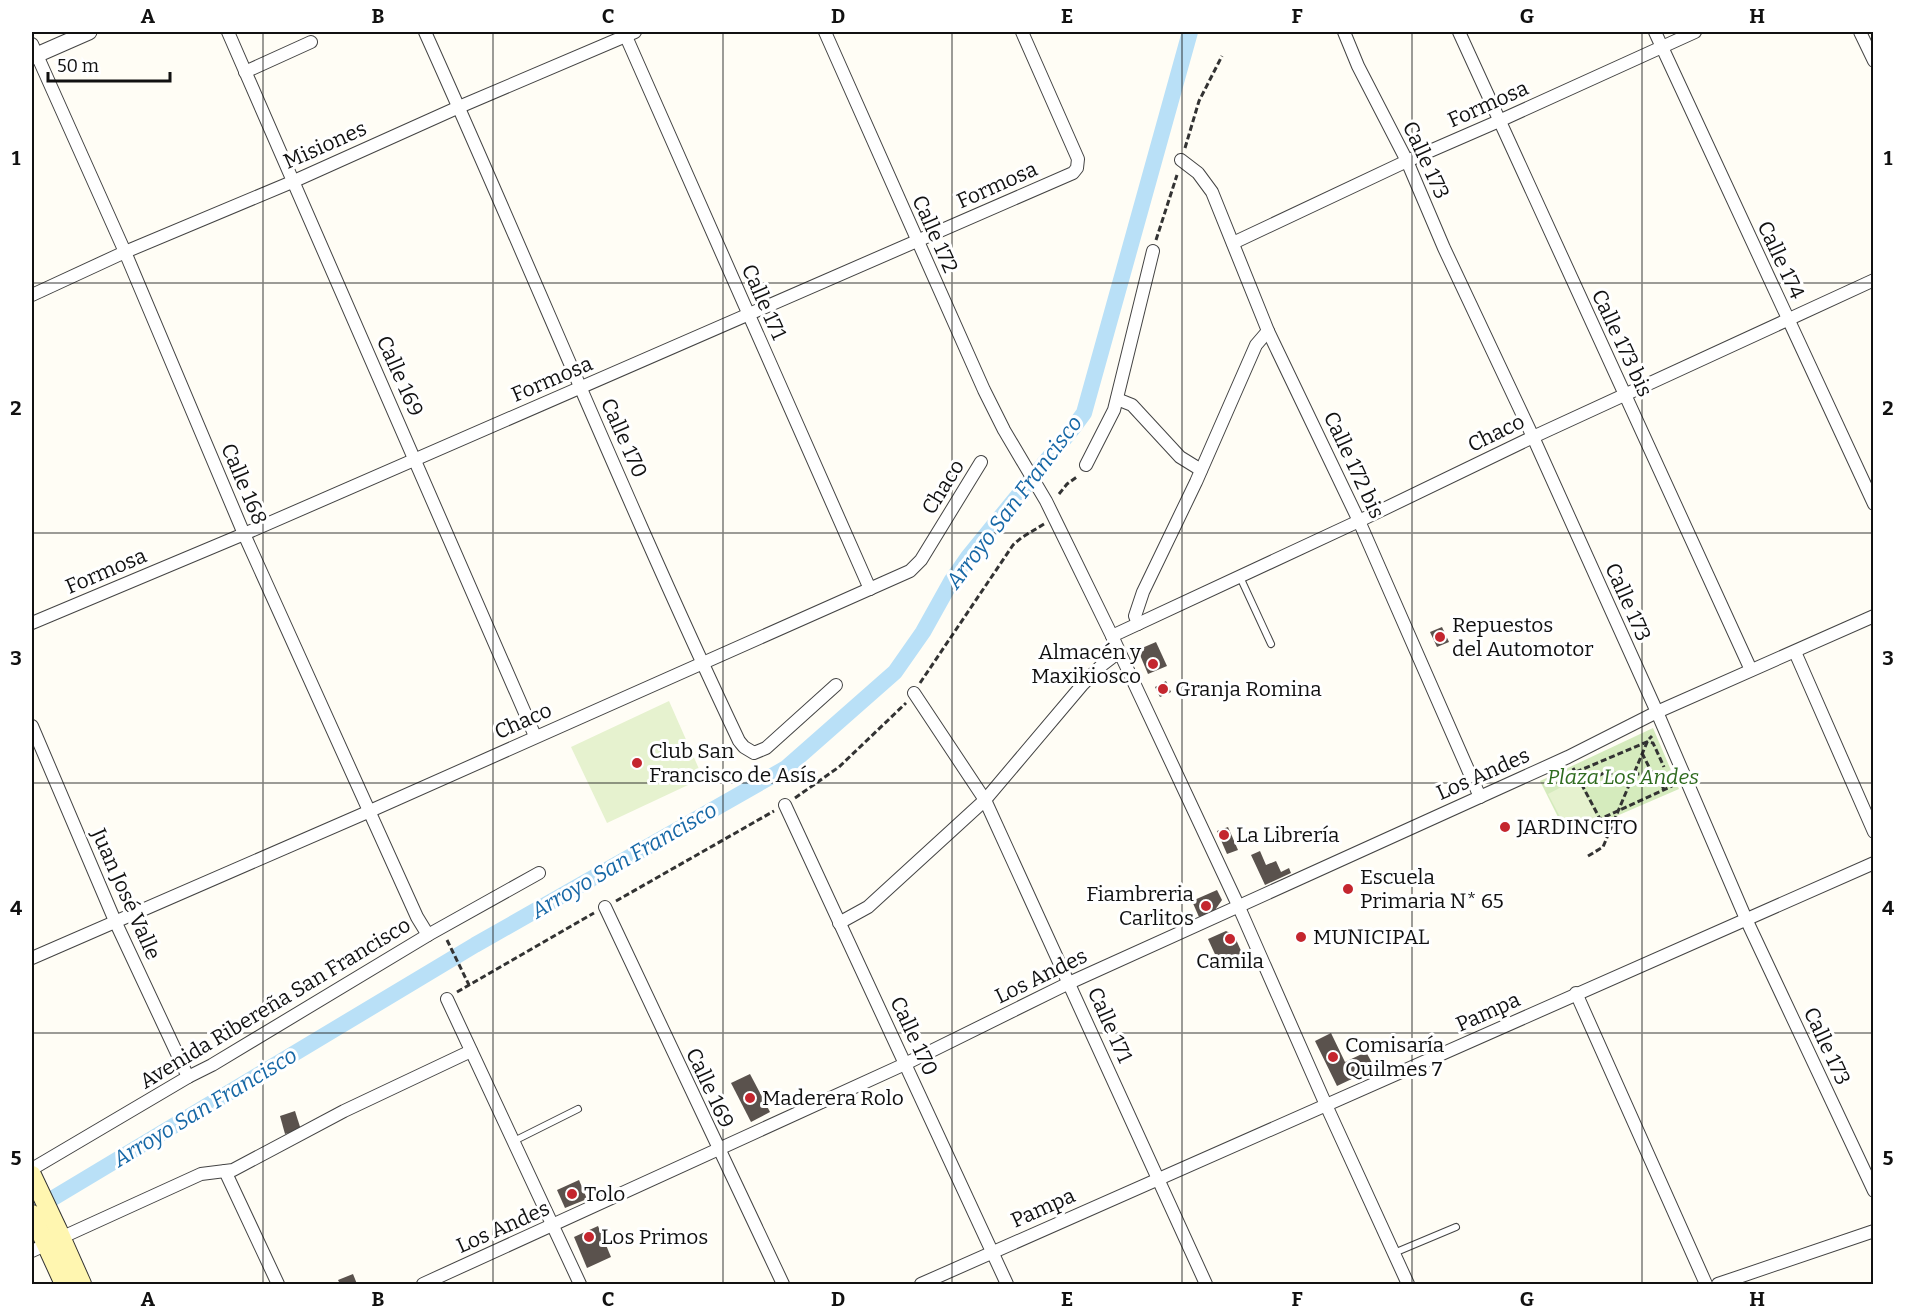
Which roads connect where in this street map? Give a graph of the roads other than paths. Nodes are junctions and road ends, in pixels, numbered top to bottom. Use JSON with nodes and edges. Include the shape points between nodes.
{"nodes":[{"id":1,"x":88,"y":32,"type":"edge"},
{"id":2,"x":228,"y":32,"type":"edge"},
{"id":3,"x":425,"y":32,"type":"edge"},
{"id":4,"x":825,"y":32,"type":"edge"},
{"id":5,"x":1022,"y":32,"type":"edge"},
{"id":6,"x":1344,"y":32,"type":"edge"},
{"id":7,"x":1459,"y":32,"type":"edge"},
{"id":8,"x":1655,"y":32,"type":"edge"},
{"id":9,"x":1695,"y":32,"type":"edge"},
{"id":10,"x":1860,"y":32,"type":"edge"},
{"id":11,"x":629,"y":33,"type":"edge"},
{"id":12,"x":311,"y":42,"type":"dead end"},
{"id":13,"x":1662,"y":47,"type":"junction"},
{"id":14,"x":33,"y":52,"type":"edge"},
{"id":15,"x":1874,"y":61,"type":"edge"},
{"id":16,"x":245,"y":72,"type":"junction"},
{"id":17,"x":459,"y":107,"type":"junction"},
{"id":18,"x":1499,"y":121,"type":"junction"},
{"id":19,"x":1181,"y":160,"type":"dead end"},
{"id":20,"x":1407,"y":161,"type":"junction"},
{"id":21,"x":292,"y":182,"type":"junction"},
{"id":22,"x":916,"y":242,"type":"junction"},
{"id":23,"x":1233,"y":243,"type":"junction"},
{"id":24,"x":1153,"y":251,"type":"dead end"},
{"id":25,"x":124,"y":252,"type":"junction"},
{"id":26,"x":1874,"y":280,"type":"edge"},
{"id":27,"x":32,"y":295,"type":"edge"},
{"id":28,"x":748,"y":313,"type":"junction"},
{"id":29,"x":1787,"y":319,"type":"junction"},
{"id":30,"x":1268,"y":331,"type":"junction"},
{"id":31,"x":580,"y":389,"type":"junction"},
{"id":32,"x":1625,"y":396,"type":"junction"},
{"id":33,"x":1117,"y":399,"type":"junction"},
{"id":34,"x":1533,"y":437,"type":"junction"},
{"id":35,"x":416,"y":459,"type":"junction"},
{"id":36,"x":981,"y":462,"type":"dead end"},
{"id":37,"x":1086,"y":465,"type":"road end"},
{"id":38,"x":1201,"y":470,"type":"junction"},
{"id":39,"x":1874,"y":504,"type":"edge"},
{"id":40,"x":1359,"y":521,"type":"junction"},
{"id":41,"x":244,"y":534,"type":"junction"},
{"id":42,"x":1240,"y":577,"type":"junction"},
{"id":43,"x":870,"y":589,"type":"junction"},
{"id":44,"x":1874,"y":616,"type":"edge"},
{"id":45,"x":32,"y":623,"type":"edge"},
{"id":46,"x":1138,"y":624,"type":"junction"},
{"id":47,"x":1112,"y":636,"type":"junction"},
{"id":48,"x":1270,"y":644,"type":"dead end"},
{"id":49,"x":1119,"y":652,"type":"junction"},
{"id":50,"x":1795,"y":652,"type":"junction"},
{"id":51,"x":702,"y":664,"type":"junction"},
{"id":52,"x":1751,"y":670,"type":"junction"},
{"id":53,"x":836,"y":685,"type":"dead end"},
{"id":54,"x":914,"y":693,"type":"road end"},
{"id":55,"x":1657,"y":712,"type":"junction"},
{"id":56,"x":32,"y":726,"type":"edge"},
{"id":57,"x":536,"y":736,"type":"junction"},
{"id":58,"x":1480,"y":796,"type":"junction"},
{"id":59,"x":985,"y":800,"type":"junction"},
{"id":60,"x":785,"y":805,"type":"road end"},
{"id":61,"x":370,"y":810,"type":"junction"},
{"id":62,"x":1874,"y":832,"type":"edge"},
{"id":63,"x":1874,"y":863,"type":"edge"},
{"id":64,"x":539,"y":873,"type":"dead end"},
{"id":65,"x":1238,"y":905,"type":"junction"},
{"id":66,"x":605,"y":907,"type":"road end"},
{"id":67,"x":1746,"y":919,"type":"junction"},
{"id":68,"x":115,"y":921,"type":"junction"},
{"id":69,"x":840,"y":923,"type":"junction"},
{"id":70,"x":428,"y":935,"type":"junction"},
{"id":71,"x":32,"y":958,"type":"edge"},
{"id":72,"x":1070,"y":982,"type":"junction"},
{"id":73,"x":1576,"y":993,"type":"junction"},
{"id":74,"x":447,"y":999,"type":"road end"},
{"id":75,"x":471,"y":1051,"type":"junction"},
{"id":76,"x":905,"y":1064,"type":"junction"},
{"id":77,"x":188,"y":1077,"type":"junction"},
{"id":78,"x":1326,"y":1105,"type":"junction"},
{"id":79,"x":578,"y":1110,"type":"dead end"},
{"id":80,"x":514,"y":1142,"type":"junction"},
{"id":81,"x":718,"y":1150,"type":"junction"},
{"id":82,"x":225,"y":1171,"type":"junction"},
{"id":83,"x":32,"y":1175,"type":"edge"},
{"id":84,"x":1158,"y":1179,"type":"junction"},
{"id":85,"x":1874,"y":1191,"type":"edge"},
{"id":86,"x":32,"y":1214,"type":"edge"},
{"id":87,"x":554,"y":1226,"type":"junction"},
{"id":88,"x":1456,"y":1227,"type":"dead end"},
{"id":89,"x":1874,"y":1231,"type":"edge"},
{"id":90,"x":49,"y":1240,"type":"edge"},
{"id":91,"x":992,"y":1251,"type":"junction"},
{"id":92,"x":1394,"y":1253,"type":"junction"},
{"id":93,"x":64,"y":1284,"type":"edge"},
{"id":94,"x":82,"y":1284,"type":"edge"},
{"id":95,"x":278,"y":1284,"type":"edge"},
{"id":96,"x":423,"y":1284,"type":"edge"},
{"id":97,"x":580,"y":1284,"type":"edge"},
{"id":98,"x":783,"y":1284,"type":"edge"},
{"id":99,"x":921,"y":1284,"type":"edge"},
{"id":100,"x":1007,"y":1284,"type":"edge"},
{"id":101,"x":1206,"y":1284,"type":"edge"},
{"id":102,"x":1408,"y":1284,"type":"edge"},
{"id":103,"x":1706,"y":1284,"type":"edge"},
{"id":104,"x":1718,"y":1284,"type":"edge"}],
"edges":[{"from":1,"to":14,"type":"street"},
{"from":2,"to":16,"type":"street","name":"Calle 169"},
{"from":3,"to":17,"type":"street","name":"Calle 170"},
{"from":4,"to":22,"type":"street","name":"Calle 172"},
{"from":5,"to":22,"type":"street","name":"Formosa","via":[[1078,159],[1077,168]]},
{"from":6,"to":20,"type":"street","name":"Calle 173"},
{"from":7,"to":18,"type":"street","name":"Calle 173 bis"},
{"from":8,"to":13,"type":"street","name":"Calle 174"},
{"from":9,"to":13,"type":"street","name":"Formosa"},
{"from":10,"to":15,"type":"street"},
{"from":11,"to":17,"type":"street","name":"Misiones"},
{"from":11,"to":28,"type":"street","name":"Calle 171"},
{"from":12,"to":16,"type":"street"},
{"from":13,"to":18,"type":"street","name":"Formosa"},
{"from":13,"to":29,"type":"street","name":"Calle 174"},
{"from":14,"to":25,"type":"street","name":"Calle 168"},
{"from":16,"to":21,"type":"street","name":"Calle 169"},
{"from":17,"to":21,"type":"street","name":"Misiones"},
{"from":17,"to":31,"type":"street","name":"Calle 170"},
{"from":18,"to":20,"type":"street","name":"Formosa"},
{"from":18,"to":32,"type":"street","name":"Calle 173 bis"},
{"from":19,"to":23,"type":"street","name":"Calle 172 bis","via":[[1212,192]]},
{"from":20,"to":23,"type":"street","name":"Formosa"},
{"from":20,"to":34,"type":"street","name":"Calle 173"},
{"from":21,"to":25,"type":"street","name":"Misiones"},
{"from":21,"to":35,"type":"street","name":"Calle 169"},
{"from":22,"to":28,"type":"street","name":"Formosa"},
{"from":22,"to":47,"type":"street","name":"Calle 172","via":[[1015,449],[1052,499],[1054,518]]},
{"from":23,"to":30,"type":"street","name":"Calle 172 bis"},
{"from":24,"to":33,"type":"street"},
{"from":25,"to":27,"type":"street","name":"Misiones"},
{"from":25,"to":41,"type":"street","name":"Calle 168"},
{"from":26,"to":29,"type":"street","name":"Chaco"},
{"from":28,"to":31,"type":"street","name":"Formosa"},
{"from":28,"to":43,"type":"street","name":"Calle 171"},
{"from":29,"to":32,"type":"street","name":"Chaco"},
{"from":29,"to":39,"type":"street","name":"Calle 174"},
{"from":30,"to":38,"type":"street","via":[[1256,345]]},
{"from":30,"to":40,"type":"street","name":"Calle 172 bis"},
{"from":31,"to":35,"type":"street","name":"Formosa"},
{"from":31,"to":51,"type":"street","name":"Calle 170"},
{"from":32,"to":34,"type":"street","name":"Chaco"},
{"from":32,"to":52,"type":"street","name":"Calle 173 bis"},
{"from":33,"to":37,"type":"street"},
{"from":33,"to":38,"type":"street","via":[[1132,405],[1180,457]]},
{"from":34,"to":40,"type":"street","name":"Chaco"},
{"from":34,"to":55,"type":"street","name":"Calle 173"},
{"from":35,"to":41,"type":"street","name":"Formosa"},
{"from":35,"to":57,"type":"street","name":"Calle 169"},
{"from":36,"to":43,"type":"street","name":"Chaco","via":[[916,566]]},
{"from":38,"to":46,"type":"street","via":[[1143,592],[1135,616]]},
{"from":40,"to":42,"type":"street","name":"Chaco"},
{"from":40,"to":58,"type":"street","name":"Calle 172 bis"},
{"from":41,"to":45,"type":"street","name":"Formosa"},
{"from":41,"to":61,"type":"street","name":"Calle 168"},
{"from":42,"to":46,"type":"street","name":"Chaco"},
{"from":42,"to":48,"type":"lane"},
{"from":43,"to":51,"type":"street","name":"Chaco"},
{"from":44,"to":50,"type":"street","name":"Los Andes"},
{"from":46,"to":47,"type":"street","name":"Chaco"},
{"from":47,"to":49,"type":"street","name":"Calle 172"},
{"from":49,"to":59,"type":"street","via":[[1083,684]]},
{"from":49,"to":65,"type":"street","name":"Calle 172"},
{"from":50,"to":52,"type":"street","name":"Los Andes"},
{"from":50,"to":62,"type":"street"},
{"from":51,"to":53,"type":"street","name":"Calle 170","via":[[739,741],[754,753],[766,748]]},
{"from":51,"to":57,"type":"street","name":"Chaco"},
{"from":52,"to":55,"type":"street","name":"Los Andes"},
{"from":54,"to":59,"type":"street","name":"Calle 171"},
{"from":55,"to":58,"type":"street","name":"Los Andes"},
{"from":55,"to":67,"type":"street","name":"Calle 173"},
{"from":56,"to":68,"type":"street","name":"Juan José Valle"},
{"from":57,"to":61,"type":"street","name":"Chaco"},
{"from":58,"to":65,"type":"street","name":"Los Andes"},
{"from":59,"to":69,"type":"street","via":[[868,907]]},
{"from":59,"to":72,"type":"street","name":"Calle 171"},
{"from":60,"to":69,"type":"street","name":"Calle 170"},
{"from":61,"to":68,"type":"street","name":"Chaco"},
{"from":61,"to":70,"type":"street","name":"Calle 168"},
{"from":63,"to":67,"type":"street","name":"Pampa"},
{"from":64,"to":70,"type":"street","name":"Avenida Ribereña San Francisco"},
{"from":65,"to":72,"type":"street","name":"Los Andes"},
{"from":65,"to":78,"type":"street","name":"Calle 172"},
{"from":66,"to":81,"type":"street","name":"Calle 169"},
{"from":67,"to":73,"type":"street","name":"Pampa"},
{"from":67,"to":85,"type":"street","name":"Calle 173"},
{"from":68,"to":71,"type":"street","name":"Chaco"},
{"from":68,"to":77,"type":"street","name":"Juan José Valle"},
{"from":69,"to":76,"type":"street","name":"Calle 170"},
{"from":70,"to":77,"type":"street","name":"Avenida Ribereña San Francisco"},
{"from":72,"to":76,"type":"street","name":"Los Andes"},
{"from":72,"to":84,"type":"street","name":"Calle 171"},
{"from":73,"to":78,"type":"street","name":"Pampa"},
{"from":73,"to":103,"type":"street"},
{"from":74,"to":75,"type":"street"},
{"from":75,"to":80,"type":"street"},
{"from":75,"to":82,"type":"street"},
{"from":76,"to":81,"type":"street","name":"Los Andes"},
{"from":76,"to":91,"type":"street","name":"Calle 170"},
{"from":77,"to":83,"type":"street","name":"Avenida Ribereña San Francisco"},
{"from":78,"to":84,"type":"street","name":"Pampa"},
{"from":78,"to":92,"type":"street","name":"Calle 172"},
{"from":79,"to":80,"type":"lane"},
{"from":80,"to":87,"type":"street"},
{"from":81,"to":87,"type":"street","name":"Los Andes"},
{"from":81,"to":98,"type":"street","name":"Calle 169"},
{"from":82,"to":90,"type":"street","via":[[201,1174]]},
{"from":82,"to":95,"type":"street"},
{"from":83,"to":90,"type":"main road"},
{"from":84,"to":91,"type":"street","name":"Pampa"},
{"from":84,"to":101,"type":"street","name":"Calle 171"},
{"from":86,"to":90,"type":"main road"},
{"from":87,"to":96,"type":"street","name":"Los Andes"},
{"from":87,"to":97,"type":"street"},
{"from":88,"to":92,"type":"lane"},
{"from":89,"to":104,"type":"street"},
{"from":90,"to":93,"type":"main road"},
{"from":90,"to":94,"type":"main road"},
{"from":91,"to":99,"type":"street","name":"Pampa"},
{"from":91,"to":100,"type":"street","name":"Calle 170"},
{"from":92,"to":102,"type":"street","name":"Calle 172"}]}
